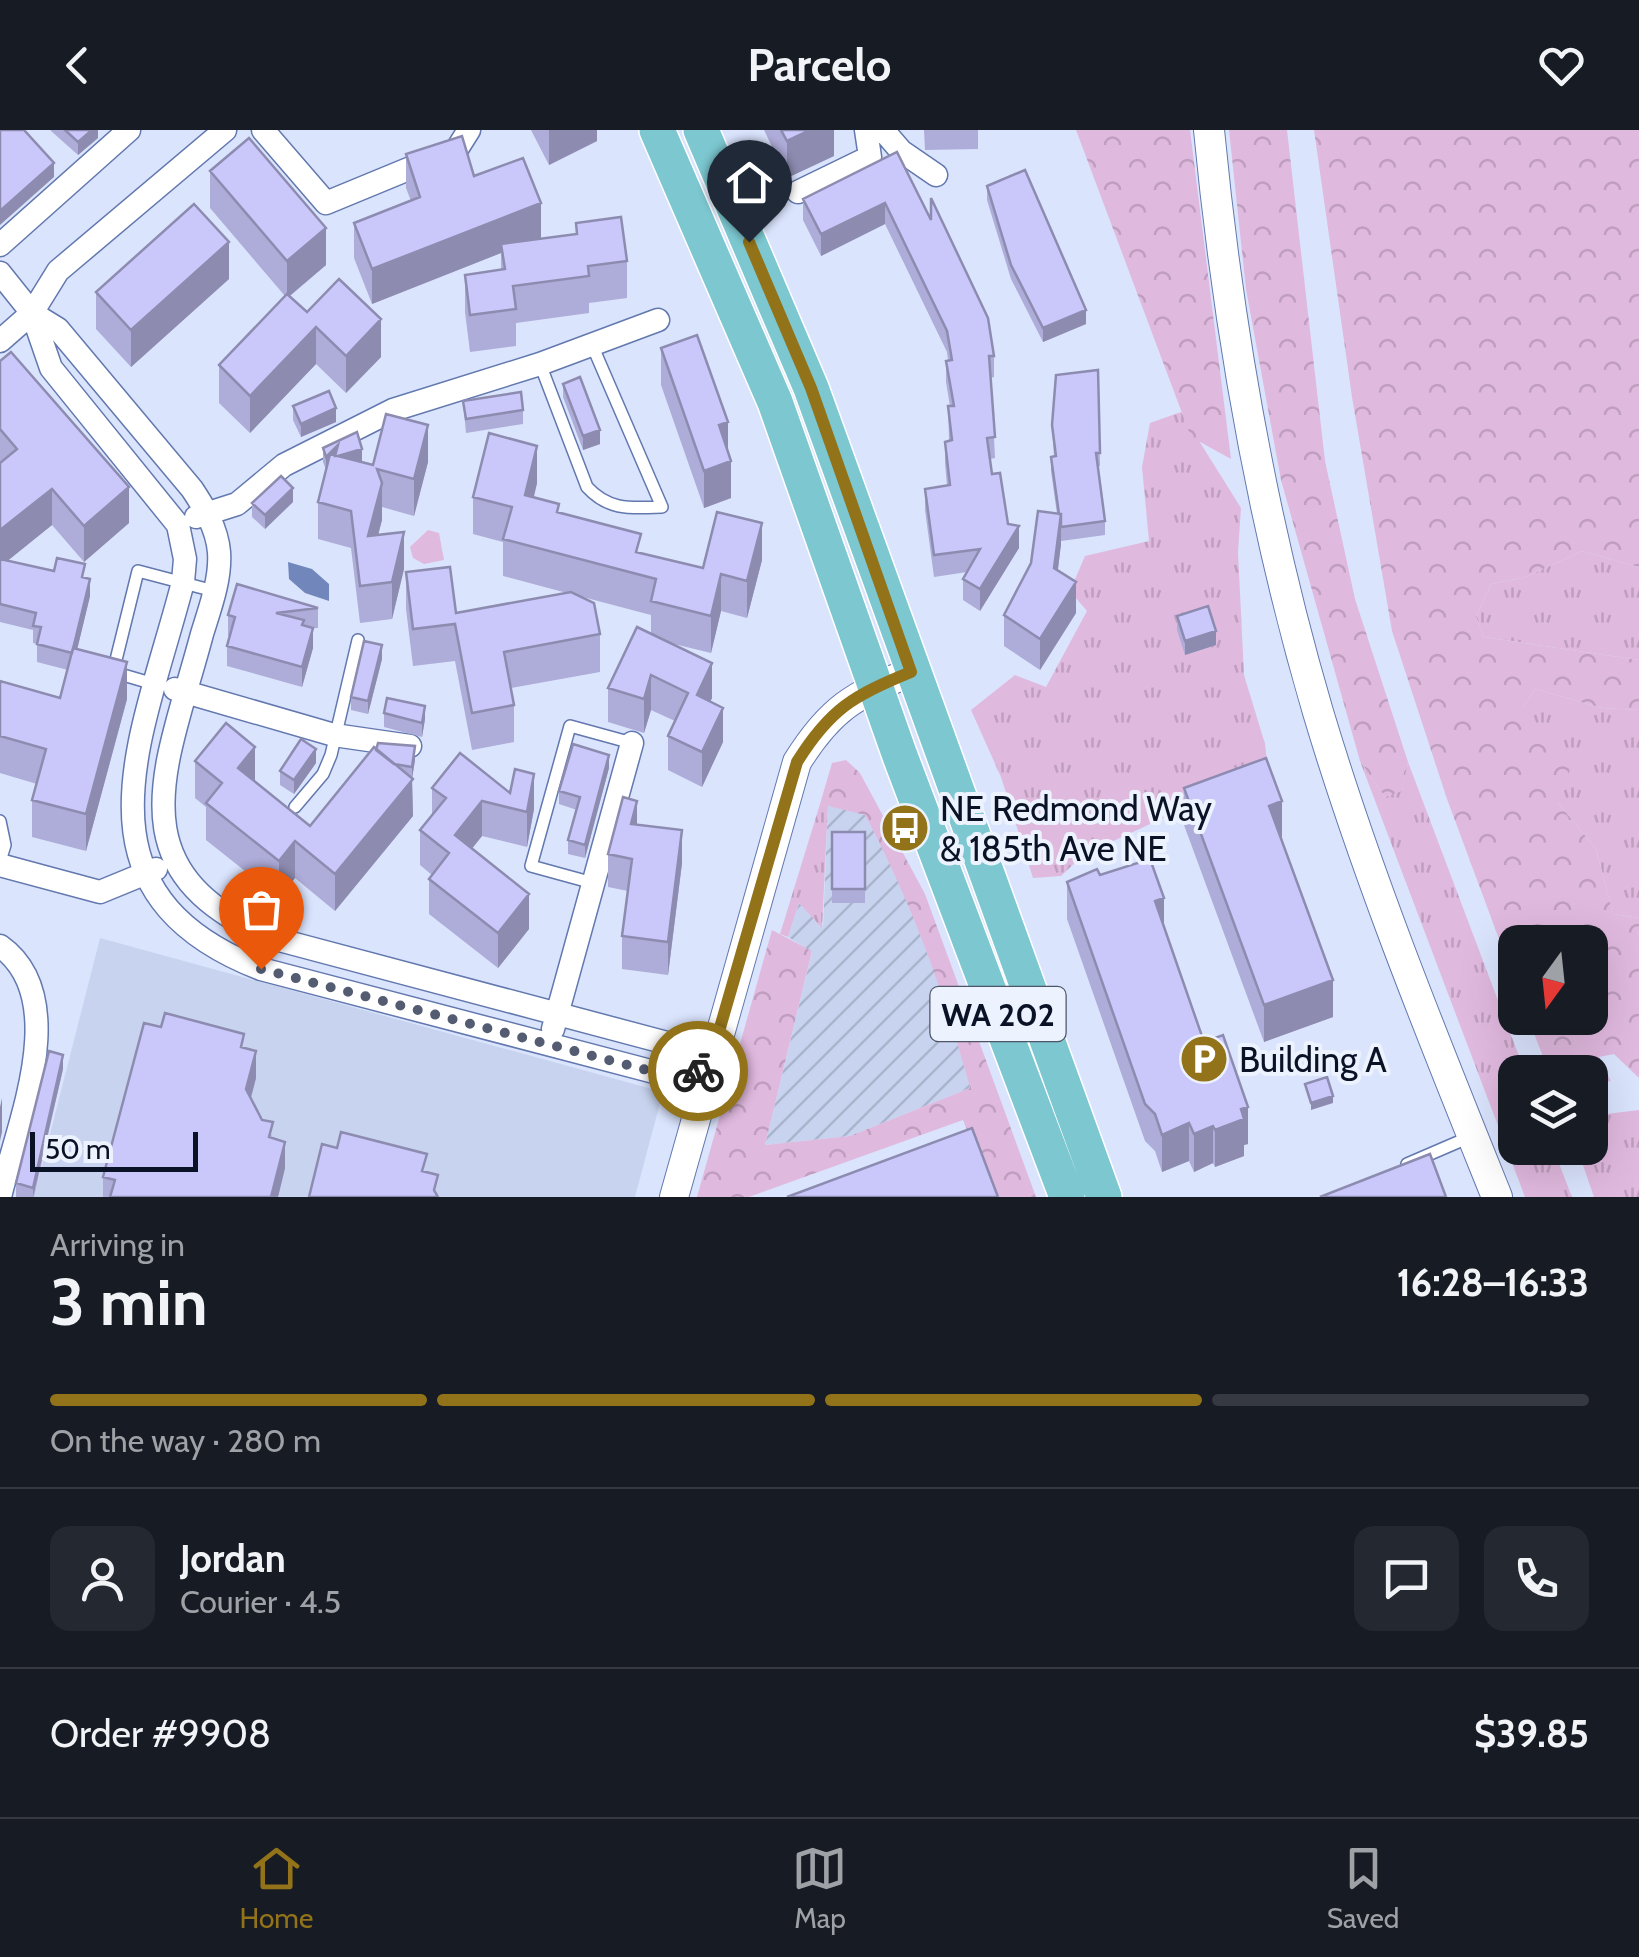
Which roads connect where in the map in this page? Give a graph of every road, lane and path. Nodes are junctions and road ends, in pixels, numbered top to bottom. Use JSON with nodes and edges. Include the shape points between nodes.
{"nodes":[{"id":1,"x":128,"y":130,"type":"edge"},
{"id":2,"x":225,"y":130,"type":"edge"},
{"id":3,"x":263,"y":130,"type":"edge"},
{"id":4,"x":469,"y":130,"type":"edge"},
{"id":5,"x":657,"y":130,"type":"edge"},
{"id":6,"x":700,"y":130,"type":"edge"},
{"id":7,"x":866,"y":130,"type":"edge"},
{"id":8,"x":883,"y":130,"type":"edge"},
{"id":9,"x":1210,"y":130,"type":"edge"},
{"id":10,"x":936,"y":175,"type":"dead end"},
{"id":11,"x":798,"y":192,"type":"dead end"},
{"id":12,"x":0,"y":244,"type":"edge"},
{"id":13,"x":0,"y":273,"type":"edge"},
{"id":14,"x":32,"y":313,"type":"junction"},
{"id":15,"x":658,"y":320,"type":"dead end"},
{"id":16,"x":0,"y":340,"type":"edge"},
{"id":17,"x":592,"y":343,"type":"junction"},
{"id":18,"x":540,"y":364,"type":"junction"},
{"id":19,"x":208,"y":513,"type":"junction"},
{"id":20,"x":178,"y":524,"type":"junction"},
{"id":21,"x":183,"y":582,"type":"junction"},
{"id":22,"x":214,"y":591,"type":"junction"},
{"id":23,"x":358,"y":640,"type":"dead end"},
{"id":24,"x":911,"y":672,"type":"junction"},
{"id":25,"x":157,"y":684,"type":"junction"},
{"id":26,"x":875,"y":686,"type":"junction"},
{"id":27,"x":187,"y":692,"type":"junction"},
{"id":28,"x":334,"y":735,"type":"junction"},
{"id":29,"x":632,"y":743,"type":"joint"},
{"id":30,"x":410,"y":746,"type":"edge"},
{"id":31,"x":295,"y":808,"type":"edge"},
{"id":32,"x":0,"y":820,"type":"edge"},
{"id":33,"x":173,"y":861,"type":"junction"},
{"id":34,"x":0,"y":863,"type":"edge"},
{"id":35,"x":144,"y":874,"type":"junction"},
{"id":36,"x":594,"y":883,"type":"junction"},
{"id":37,"x":0,"y":946,"type":"edge"},
{"id":38,"x":557,"y":1014,"type":"junction"},
{"id":39,"x":549,"y":1042,"type":"junction"},
{"id":40,"x":708,"y":1069,"type":"junction"},
{"id":41,"x":1472,"y":1136,"type":"junction"},
{"id":42,"x":1397,"y":1168,"type":"edge"},
{"id":43,"x":0,"y":1197,"type":"edge"},
{"id":44,"x":674,"y":1197,"type":"edge"},
{"id":45,"x":1066,"y":1197,"type":"edge"},
{"id":46,"x":1104,"y":1197,"type":"edge"},
{"id":47,"x":1496,"y":1197,"type":"edge"}],
"edges":[{"from":1,"to":12,"type":"street"},
{"from":2,"to":14,"type":"street","via":[[58,271]]},
{"from":3,"to":4,"type":"street","via":[[326,203],[457,150]]},
{"from":5,"to":26,"type":"main road","number":"WA 202","via":[[775,402]]},
{"from":6,"to":24,"type":"main road","number":"WA 202","via":[[811,388]]},
{"from":7,"to":11,"type":"street","via":[[870,157]]},
{"from":8,"to":10,"type":"street"},
{"from":9,"to":41,"type":"main road","via":[[1248,422],[1318,713]]},
{"from":13,"to":14,"type":"street"},
{"from":14,"to":16,"type":"street"},
{"from":14,"to":19,"type":"street","via":[[58,329]]},
{"from":14,"to":20,"type":"street","via":[[50,368]]},
{"from":15,"to":17,"type":"street"},
{"from":17,"to":18,"type":"street"},
{"from":17,"to":18,"type":"lane","via":[[662,507],[619,508],[587,487]]},
{"from":18,"to":19,"type":"street","via":[[393,410],[284,464],[237,504]]},
{"from":19,"to":20,"type":"street"},
{"from":19,"to":22,"type":"street","via":[[219,550]]},
{"from":20,"to":21,"type":"street"},
{"from":21,"to":22,"type":"lane"},
{"from":21,"to":25,"type":"street"},
{"from":21,"to":25,"type":"lane","via":[[138,571],[113,672]]},
{"from":22,"to":27,"type":"street"},
{"from":23,"to":28,"type":"lane"},
{"from":24,"to":26,"type":"street"},
{"from":24,"to":46,"type":"main road","number":"WA 202"},
{"from":25,"to":27,"type":"street"},
{"from":25,"to":35,"type":"street","via":[[132,787],[131,834]]},
{"from":26,"to":40,"type":"street","via":[[851,697],[818,728],[797,762]]},
{"from":26,"to":45,"type":"main road","number":"WA 202"},
{"from":27,"to":28,"type":"street"},
{"from":27,"to":33,"type":"street","via":[[163,791],[162,829]]},
{"from":28,"to":30,"type":"street"},
{"from":28,"to":31,"type":"lane","via":[[323,774]]},
{"from":29,"to":36,"type":"street"},
{"from":29,"to":36,"type":"lane","via":[[570,726],[531,866]]},
{"from":32,"to":34,"type":"lane"},
{"from":33,"to":35,"type":"street"},
{"from":33,"to":38,"type":"street","via":[[212,906],[272,938]]},
{"from":34,"to":35,"type":"street","via":[[100,892]]},
{"from":35,"to":39,"type":"street","via":[[167,912],[228,956]]},
{"from":36,"to":38,"type":"street"},
{"from":37,"to":43,"type":"street","via":[[31,980],[38,1010],[36,1046]]},
{"from":38,"to":39,"type":"street"},
{"from":38,"to":40,"type":"street","via":[[682,1047]]},
{"from":39,"to":40,"type":"street","via":[[677,1078]]},
{"from":40,"to":44,"type":"street"},
{"from":41,"to":42,"type":"lane"},
{"from":41,"to":47,"type":"main road"}]}
